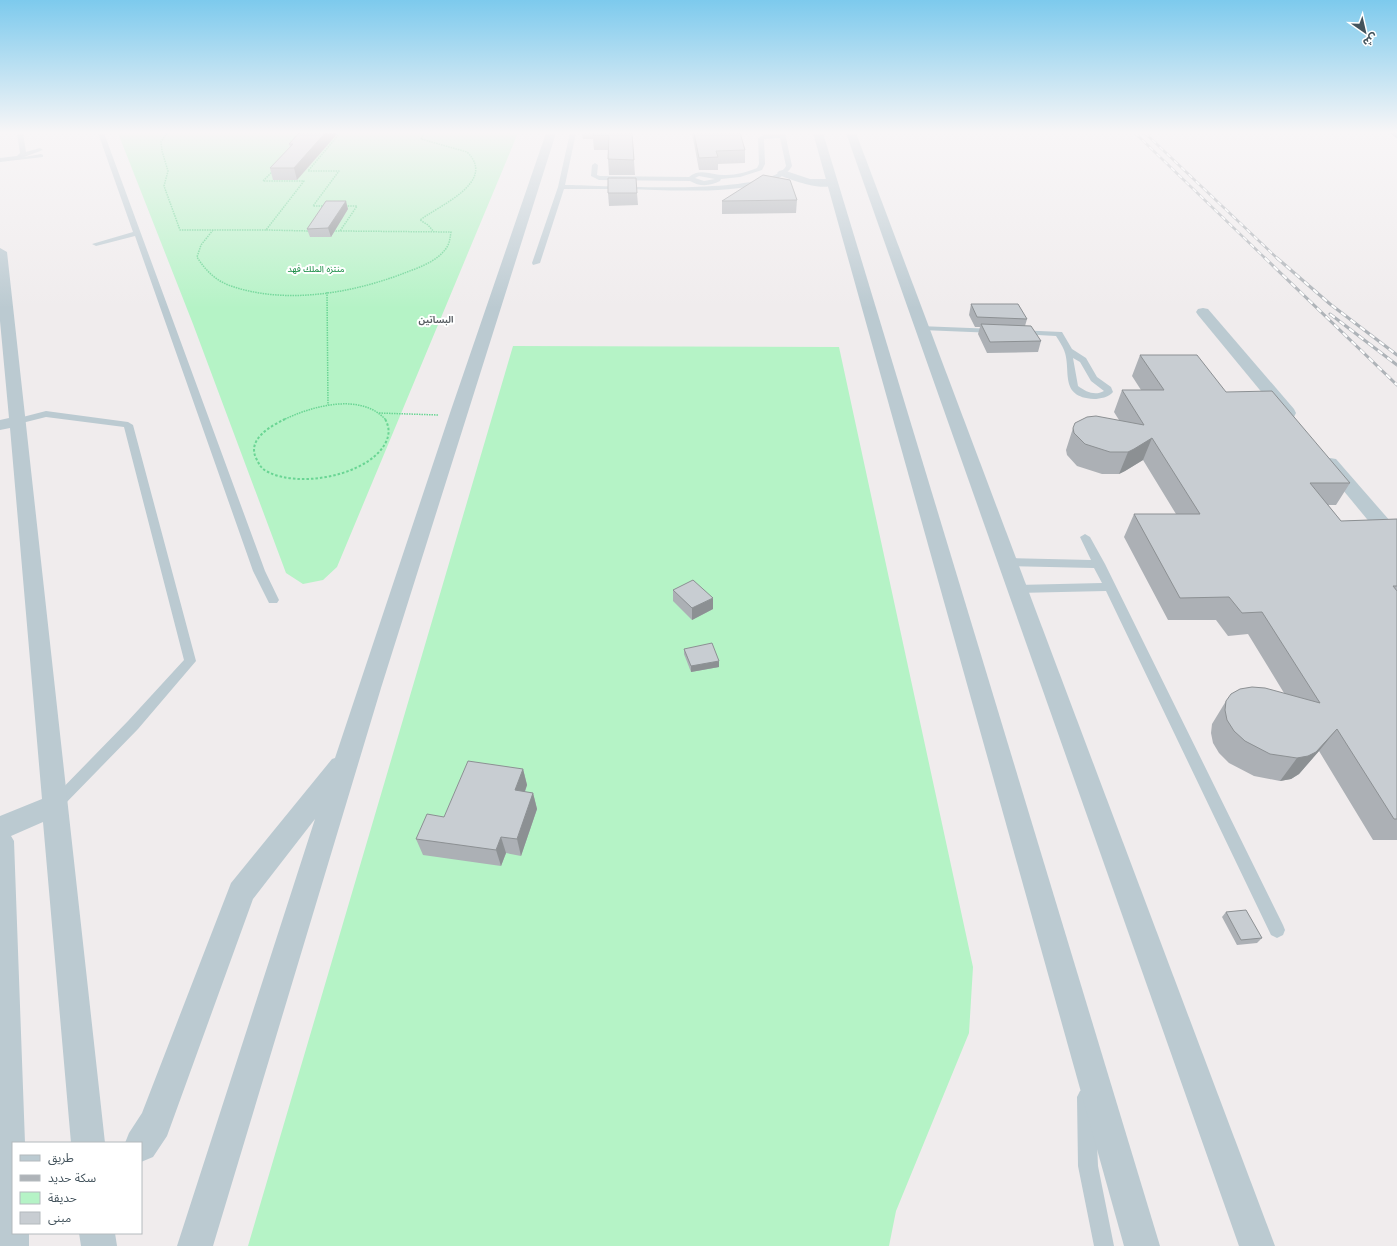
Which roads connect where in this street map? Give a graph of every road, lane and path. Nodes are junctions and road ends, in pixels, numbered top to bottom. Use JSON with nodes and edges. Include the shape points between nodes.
{"nodes":[{"id":1,"x":121,"y":191,"type":"edge"},
{"id":2,"x":166,"y":191,"type":"edge"},
{"id":3,"x":296,"y":191,"type":"edge"},
{"id":4,"x":324,"y":191,"type":"edge"},
{"id":5,"x":463,"y":191,"type":"edge"},
{"id":6,"x":532,"y":191,"type":"edge"},
{"id":7,"x":560,"y":191,"type":"edge"},
{"id":8,"x":835,"y":191,"type":"edge"},
{"id":9,"x":872,"y":191,"type":"edge"},
{"id":10,"x":328,"y":206,"type":"edge"},
{"id":11,"x":342,"y":206,"type":"edge"},
{"id":12,"x":213,"y":230,"type":"junction"},
{"id":13,"x":266,"y":230,"type":"junction"},
{"id":14,"x":310,"y":231,"type":"edge"},
{"id":15,"x":332,"y":231,"type":"edge"},
{"id":16,"x":340,"y":231,"type":"junction"},
{"id":17,"x":434,"y":232,"type":"junction"},
{"id":18,"x":136,"y":233,"type":"junction"},
{"id":19,"x":96,"y":244,"type":"dead end"},
{"id":20,"x":536,"y":263,"type":"dead end"},
{"id":21,"x":1,"y":264,"type":"edge"},
{"id":22,"x":327,"y":292,"type":"junction"},
{"id":23,"x":1203,"y":312,"type":"dead end"},
{"id":24,"x":922,"y":328,"type":"junction"},
{"id":25,"x":1069,"y":351,"type":"junction"},
{"id":26,"x":328,"y":405,"type":"junction"},
{"id":27,"x":379,"y":413,"type":"junction"},
{"id":28,"x":457,"y":416,"type":"junction"},
{"id":29,"x":9,"y":423,"type":"edge"},
{"id":30,"x":1300,"y":427,"type":"edge"},
{"id":31,"x":1320,"y":451,"type":"edge"},
{"id":32,"x":1085,"y":537,"type":"dead end"},
{"id":33,"x":1397,"y":542,"type":"edge"},
{"id":34,"x":1007,"y":562,"type":"junction"},
{"id":35,"x":1099,"y":564,"type":"junction"},
{"id":36,"x":1110,"y":587,"type":"junction"},
{"id":37,"x":1017,"y":589,"type":"junction"},
{"id":38,"x":273,"y":600,"type":"dead end"},
{"id":39,"x":350,"y":754,"type":"junction"},
{"id":40,"x":55,"y":805,"type":"junction"},
{"id":41,"x":0,"y":828,"type":"edge"},
{"id":42,"x":0,"y":840,"type":"edge"},
{"id":43,"x":1277,"y":930,"type":"dead end"},
{"id":44,"x":1076,"y":1021,"type":"junction"},
{"id":45,"x":88,"y":1142,"type":"edge"},
{"id":46,"x":142,"y":1144,"type":"edge"},
{"id":47,"x":26,"y":1234,"type":"edge"},
{"id":48,"x":97,"y":1234,"type":"edge"},
{"id":49,"x":11,"y":1246,"type":"edge"},
{"id":50,"x":20,"y":1246,"type":"edge"},
{"id":51,"x":98,"y":1246,"type":"edge"},
{"id":52,"x":195,"y":1246,"type":"edge"},
{"id":53,"x":1104,"y":1246,"type":"edge"},
{"id":54,"x":1142,"y":1246,"type":"edge"},
{"id":55,"x":1257,"y":1246,"type":"edge"}],
"edges":[{"from":1,"to":18,"type":"lane"},
{"from":2,"to":12,"type":"path","via":[[180,230]]},
{"from":3,"to":13,"type":"path"},
{"from":4,"to":10,"type":"path","via":[[313,206]]},
{"from":5,"to":17,"type":"path","via":[[420,220]]},
{"from":6,"to":28,"type":"street"},
{"from":7,"to":20,"type":"lane"},
{"from":8,"to":44,"type":"street"},
{"from":9,"to":24,"type":"street"},
{"from":11,"to":16,"type":"path","via":[[357,206]]},
{"from":12,"to":13,"type":"path"},
{"from":12,"to":22,"type":"path","via":[[201,245],[197,257],[210,275],[230,286],[251,291],[292,294]]},
{"from":13,"to":14,"type":"path"},
{"from":15,"to":16,"type":"path"},
{"from":16,"to":17,"type":"path"},
{"from":17,"to":22,"type":"path","via":[[451,232],[448,246],[440,255],[423,265],[388,280]]},
{"from":18,"to":19,"type":"lane"},
{"from":18,"to":38,"type":"lane","via":[[259,571]]},
{"from":21,"to":29,"type":"street"},
{"from":22,"to":26,"type":"path"},
{"from":23,"to":30,"type":"street"},
{"from":24,"to":25,"type":"lane","via":[[1059,334]]},
{"from":24,"to":34,"type":"street"},
{"from":25,"to":25,"type":"lane","via":[[1068,362],[1074,378],[1074,388],[1088,395],[1104,396],[1109,392],[1094,379],[1083,360]]},
{"from":26,"to":27,"type":"path","via":[[365,407]]},
{"from":26,"to":27,"type":"path","via":[[288,416],[260,436],[254,448],[255,459],[262,468],[276,475],[318,478],[360,465],[376,455],[386,444],[390,432],[388,422]]},
{"from":27,"to":28,"type":"path"},
{"from":28,"to":39,"type":"street"},
{"from":29,"to":40,"type":"street"},
{"from":29,"to":40,"type":"lane","via":[[46,414],[128,425],[190,661]]},
{"from":31,"to":33,"type":"street"},
{"from":32,"to":35,"type":"lane"},
{"from":34,"to":35,"type":"lane"},
{"from":34,"to":37,"type":"street"},
{"from":35,"to":36,"type":"lane"},
{"from":36,"to":37,"type":"lane"},
{"from":36,"to":43,"type":"lane"},
{"from":37,"to":55,"type":"street"},
{"from":39,"to":46,"type":"street","via":[[241,892],[155,1124]]},
{"from":39,"to":52,"type":"street"},
{"from":40,"to":41,"type":"street"},
{"from":40,"to":45,"type":"street"},
{"from":42,"to":49,"type":"street"},
{"from":44,"to":53,"type":"lane","via":[[1086,1089],[1088,1166]]},
{"from":44,"to":54,"type":"street"},
{"from":47,"to":50,"type":"street"},
{"from":48,"to":51,"type":"street"}]}
